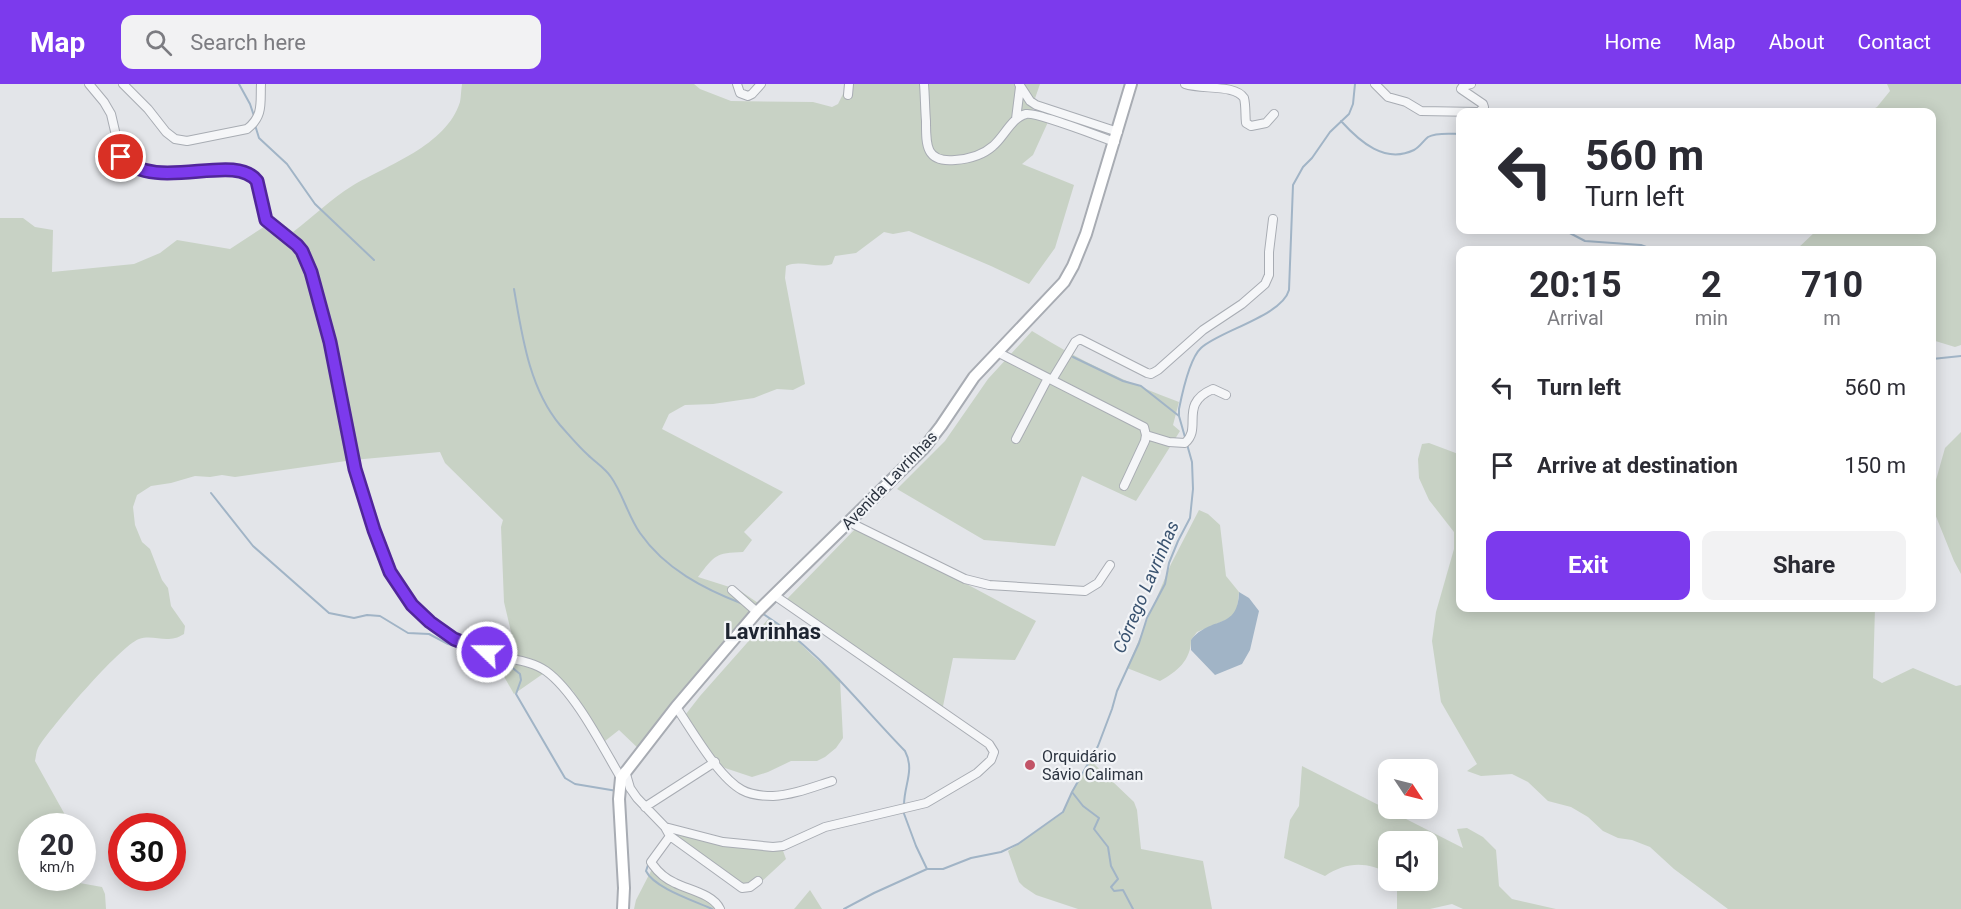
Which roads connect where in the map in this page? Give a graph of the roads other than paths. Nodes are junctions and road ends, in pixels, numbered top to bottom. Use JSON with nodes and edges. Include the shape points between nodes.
{"nodes":[{"id":1,"x":89,"y":84,"type":"edge"},
{"id":2,"x":123,"y":84,"type":"edge"},
{"id":3,"x":261,"y":84,"type":"edge"},
{"id":4,"x":737,"y":84,"type":"edge"},
{"id":5,"x":761,"y":84,"type":"edge"},
{"id":6,"x":849,"y":84,"type":"edge"},
{"id":7,"x":924,"y":84,"type":"edge"},
{"id":8,"x":1131,"y":84,"type":"edge"},
{"id":9,"x":1185,"y":84,"type":"edge"},
{"id":10,"x":1375,"y":84,"type":"edge"},
{"id":11,"x":1471,"y":84,"type":"edge"},
{"id":12,"x":1019,"y":85,"type":"edge"},
{"id":13,"x":848,"y":95,"type":"dead end"},
{"id":14,"x":1483,"y":108,"type":"edge"},
{"id":15,"x":1456,"y":111,"type":"edge"},
{"id":16,"x":1274,"y":114,"type":"dead end"},
{"id":17,"x":1017,"y":119,"type":"junction"},
{"id":18,"x":1116,"y":137,"type":"junction"},
{"id":19,"x":1274,"y":219,"type":"dead end"},
{"id":20,"x":997,"y":352,"type":"junction"},
{"id":21,"x":1050,"y":379,"type":"junction"},
{"id":22,"x":1226,"y":395,"type":"dead end"},
{"id":23,"x":1146,"y":435,"type":"junction"},
{"id":24,"x":1016,"y":439,"type":"dead end"},
{"id":25,"x":1124,"y":486,"type":"dead end"},
{"id":26,"x":849,"y":522,"type":"junction"},
{"id":27,"x":1110,"y":565,"type":"dead end"},
{"id":28,"x":732,"y":590,"type":"dead end"},
{"id":29,"x":774,"y":595,"type":"junction"},
{"id":30,"x":757,"y":612,"type":"junction"},
{"id":31,"x":676,"y":706,"type":"junction"},
{"id":32,"x":715,"y":762,"type":"junction"},
{"id":33,"x":623,"y":775,"type":"junction"},
{"id":34,"x":832,"y":781,"type":"dead end"},
{"id":35,"x":645,"y":807,"type":"junction"},
{"id":36,"x":665,"y":827,"type":"junction"},
{"id":37,"x":670,"y":836,"type":"junction"},
{"id":38,"x":758,"y":881,"type":"dead end"},
{"id":39,"x":623,"y":909,"type":"edge"},
{"id":40,"x":720,"y":909,"type":"edge"}],
"edges":[{"from":1,"to":33,"type":"street","via":[[111,114],[121,157],[132,166],[177,173],[240,170],[253,176],[260,187],[266,220],[297,245],[311,272],[330,342],[355,469],[374,530],[397,584],[420,613],[454,639],[529,663],[552,675]]},
{"from":2,"to":3,"type":"street","via":[[169,135],[183,141],[247,129],[261,111]]},
{"from":4,"to":5,"type":"street","via":[[740,93],[748,96]]},
{"from":6,"to":13,"type":"street"},
{"from":7,"to":17,"type":"street","via":[[926,145],[934,157],[971,158],[983,153]]},
{"from":8,"to":18,"type":"street","name":"Avenida Lavrinhas"},
{"from":9,"to":16,"type":"street","via":[[1237,89],[1244,99],[1246,123],[1251,126],[1266,123]]},
{"from":10,"to":15,"type":"street","via":[[1388,96],[1421,111]]},
{"from":11,"to":14,"type":"street","via":[[1461,89]]},
{"from":12,"to":17,"type":"street"},
{"from":12,"to":18,"type":"street","via":[[1036,105]]},
{"from":17,"to":18,"type":"street","via":[[1033,114]]},
{"from":18,"to":20,"type":"street","name":"Avenida Lavrinhas","via":[[1073,266],[1064,282]]},
{"from":19,"to":21,"type":"street","via":[[1265,284],[1158,370],[1147,374],[1080,339]]},
{"from":20,"to":21,"type":"street"},
{"from":20,"to":26,"type":"street","name":"Avenida Lavrinhas","via":[[974,377],[924,448]]},
{"from":21,"to":23,"type":"street","via":[[1142,426]]},
{"from":21,"to":24,"type":"street"},
{"from":22,"to":23,"type":"street","via":[[1213,389],[1197,400],[1191,435],[1183,443]]},
{"from":23,"to":25,"type":"street"},
{"from":26,"to":27,"type":"street","via":[[964,579],[982,584],[1085,591],[1095,587]]},
{"from":26,"to":29,"type":"street","name":"Avenida Lavrinhas"},
{"from":28,"to":30,"type":"street"},
{"from":29,"to":30,"type":"street","name":"Avenida Lavrinhas"},
{"from":29,"to":36,"type":"street","via":[[989,744],[993,756],[977,773],[926,803],[819,829],[783,846],[730,843]]},
{"from":30,"to":31,"type":"street","name":"Avenida Lavrinhas"},
{"from":31,"to":32,"type":"street"},
{"from":31,"to":33,"type":"street","name":"Avenida Lavrinhas"},
{"from":32,"to":34,"type":"street","via":[[734,785],[750,794],[791,793]]},
{"from":32,"to":35,"type":"street"},
{"from":33,"to":35,"type":"street"},
{"from":33,"to":39,"type":"street","via":[[619,799]]},
{"from":35,"to":36,"type":"street"},
{"from":36,"to":37,"type":"street"},
{"from":37,"to":38,"type":"street","via":[[742,888]]},
{"from":37,"to":40,"type":"street","via":[[653,857],[652,865],[670,880],[718,904]]}]}
